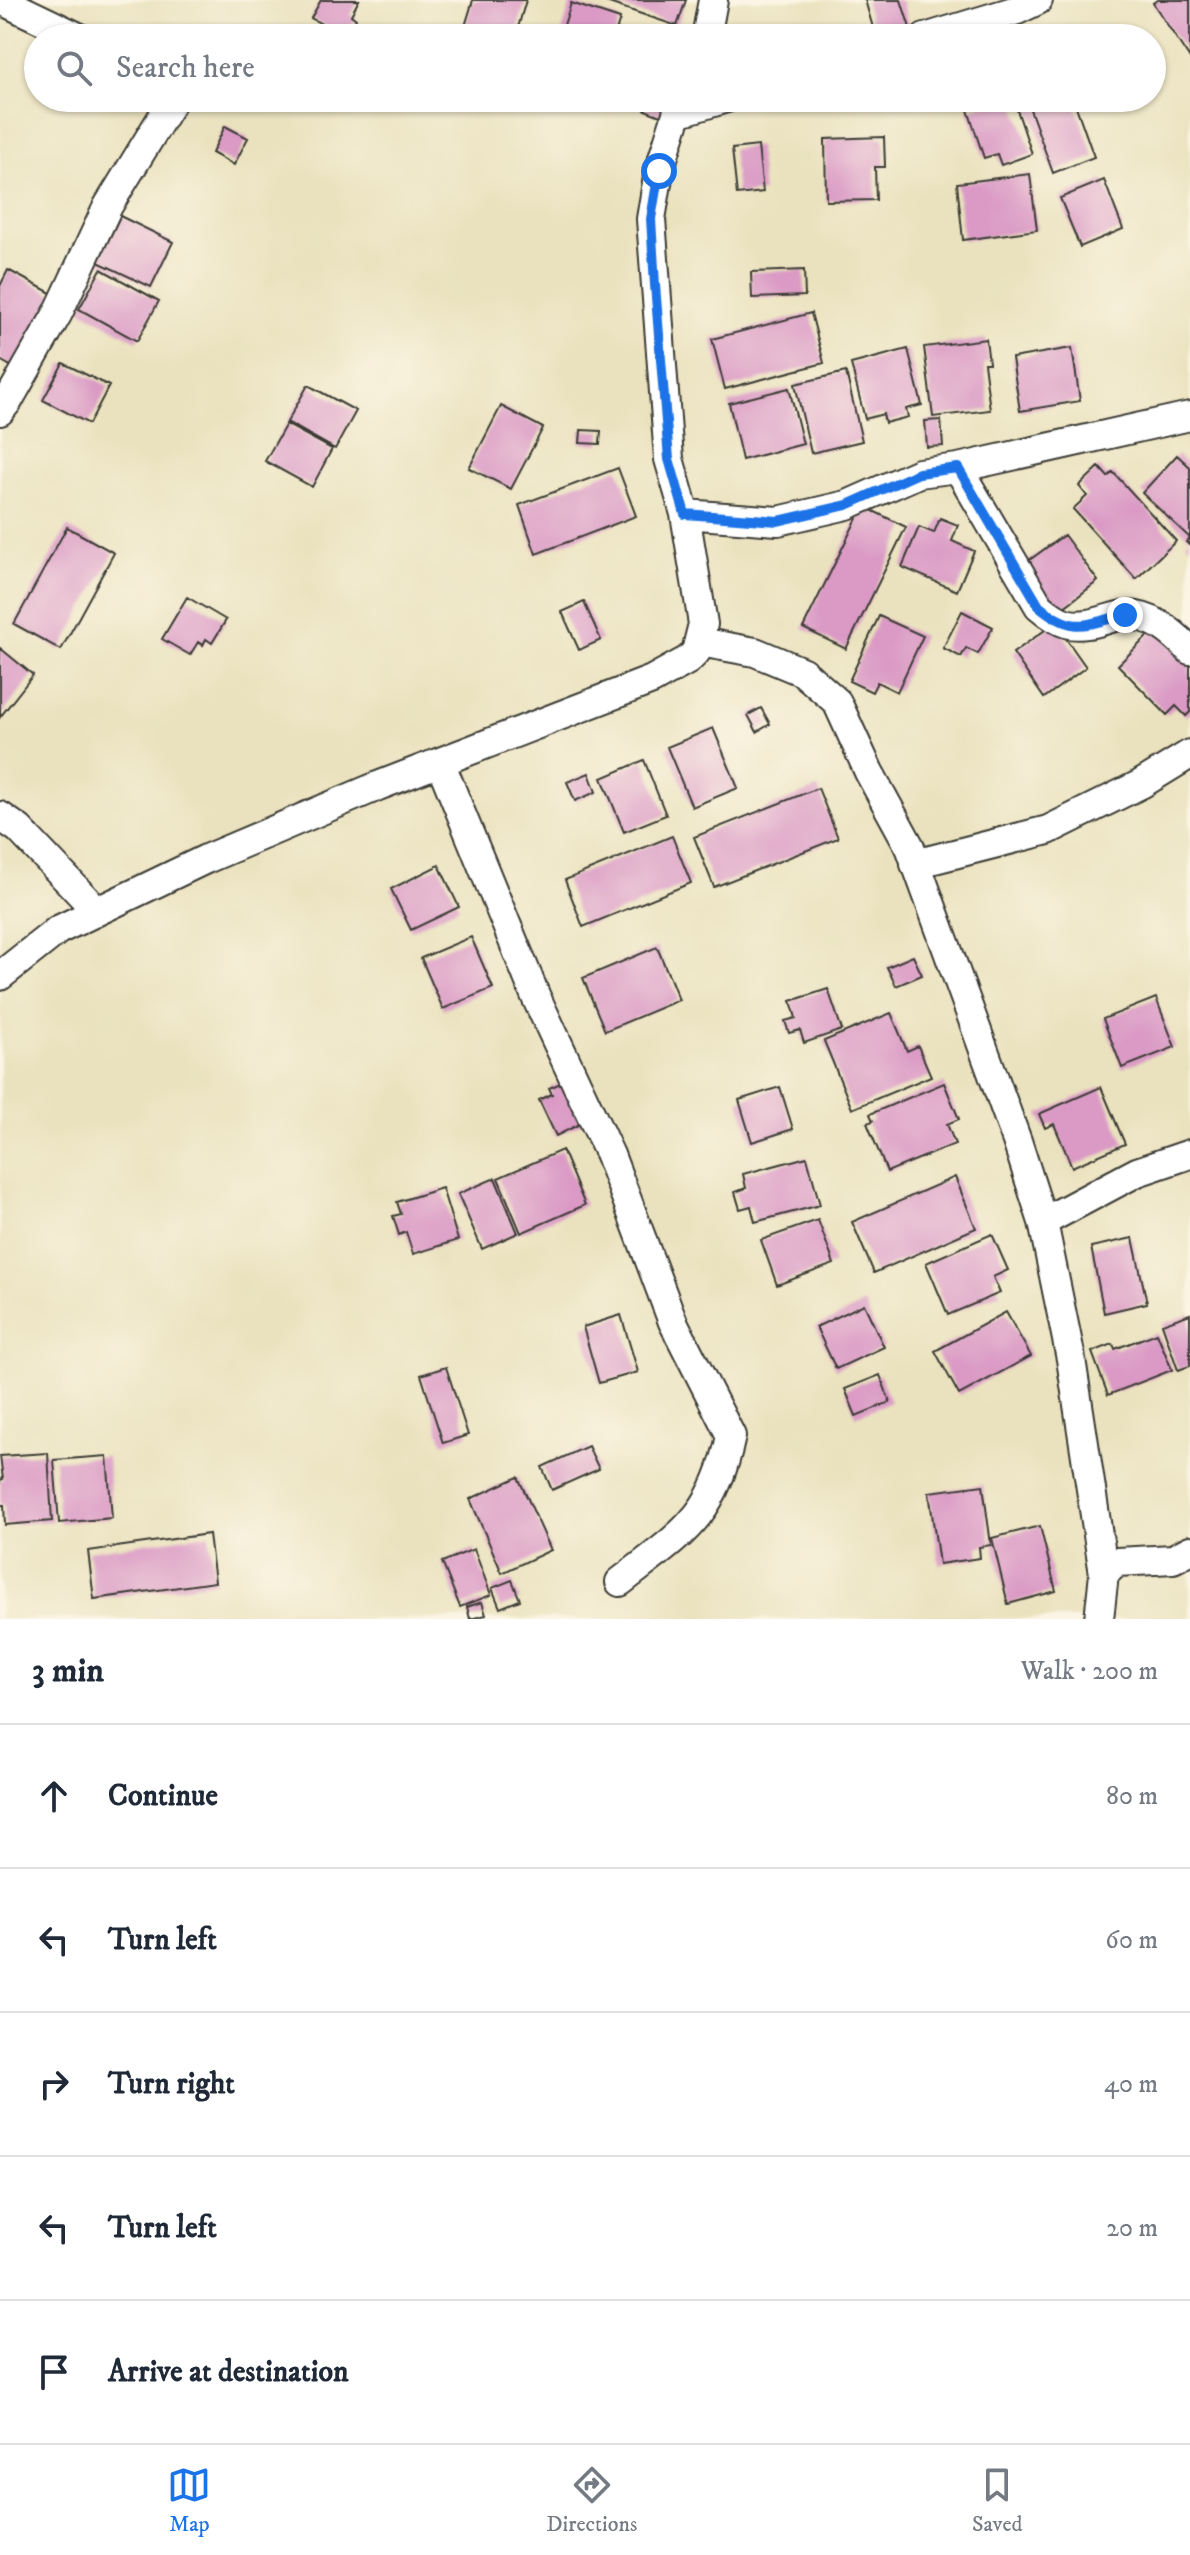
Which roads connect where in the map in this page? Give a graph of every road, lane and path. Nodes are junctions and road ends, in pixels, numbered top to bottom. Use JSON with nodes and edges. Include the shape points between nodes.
{"nodes":[{"id":1,"x":1,"y":0,"type":"edge"},
{"id":2,"x":713,"y":0,"type":"edge"},
{"id":3,"x":1038,"y":0,"type":"edge"},
{"id":4,"x":51,"y":24,"type":"edge"},
{"id":5,"x":709,"y":24,"type":"edge"},
{"id":6,"x":971,"y":24,"type":"edge"},
{"id":7,"x":165,"y":112,"type":"edge"},
{"id":8,"x":678,"y":112,"type":"edge"},
{"id":9,"x":0,"y":411,"type":"edge"},
{"id":10,"x":1190,"y":416,"type":"edge"},
{"id":11,"x":958,"y":468,"type":"junction"},
{"id":12,"x":685,"y":514,"type":"junction"},
{"id":13,"x":700,"y":642,"type":"junction"},
{"id":14,"x":1190,"y":650,"type":"edge"},
{"id":15,"x":1190,"y":754,"type":"edge"},
{"id":16,"x":440,"y":762,"type":"junction"},
{"id":17,"x":0,"y":816,"type":"edge"},
{"id":18,"x":915,"y":864,"type":"junction"},
{"id":19,"x":96,"y":910,"type":"junction"},
{"id":20,"x":0,"y":976,"type":"edge"},
{"id":21,"x":1190,"y":1154,"type":"edge"},
{"id":22,"x":1043,"y":1222,"type":"junction"},
{"id":23,"x":1190,"y":1550,"type":"edge"},
{"id":24,"x":1104,"y":1574,"type":"junction"},
{"id":25,"x":620,"y":1582,"type":"dead end"},
{"id":26,"x":1099,"y":1619,"type":"edge"}],
"edges":[{"from":1,"to":4,"type":"street"},
{"from":2,"to":5,"type":"street"},
{"from":3,"to":6,"type":"street"},
{"from":7,"to":9,"type":"street","via":[[108,206],[58,313]]},
{"from":8,"to":12,"type":"street","via":[[659,171],[651,219],[669,459]]},
{"from":10,"to":11,"type":"street"},
{"from":11,"to":12,"type":"street","via":[[919,473],[847,505],[778,521]]},
{"from":11,"to":14,"type":"street","via":[[1039,606],[1057,621],[1082,626],[1125,615],[1149,619],[1165,626]]},
{"from":12,"to":13,"type":"street","via":[[703,624]]},
{"from":13,"to":16,"type":"street","via":[[688,660],[652,680]]},
{"from":13,"to":18,"type":"street","via":[[755,652],[803,672],[837,702]]},
{"from":15,"to":18,"type":"street","via":[[1048,830]]},
{"from":16,"to":19,"type":"street","via":[[220,852]]},
{"from":16,"to":25,"type":"street","via":[[536,997],[610,1155],[673,1322],[731,1436],[717,1487],[695,1522]]},
{"from":17,"to":19,"type":"street","via":[[19,829]]},
{"from":18,"to":22,"type":"street"},
{"from":19,"to":20,"type":"street","via":[[58,930]]},
{"from":21,"to":22,"type":"street","via":[[1137,1172]]},
{"from":22,"to":24,"type":"street","via":[[1071,1359]]},
{"from":23,"to":24,"type":"street","via":[[1173,1559],[1117,1562]]},
{"from":24,"to":26,"type":"street"}]}
